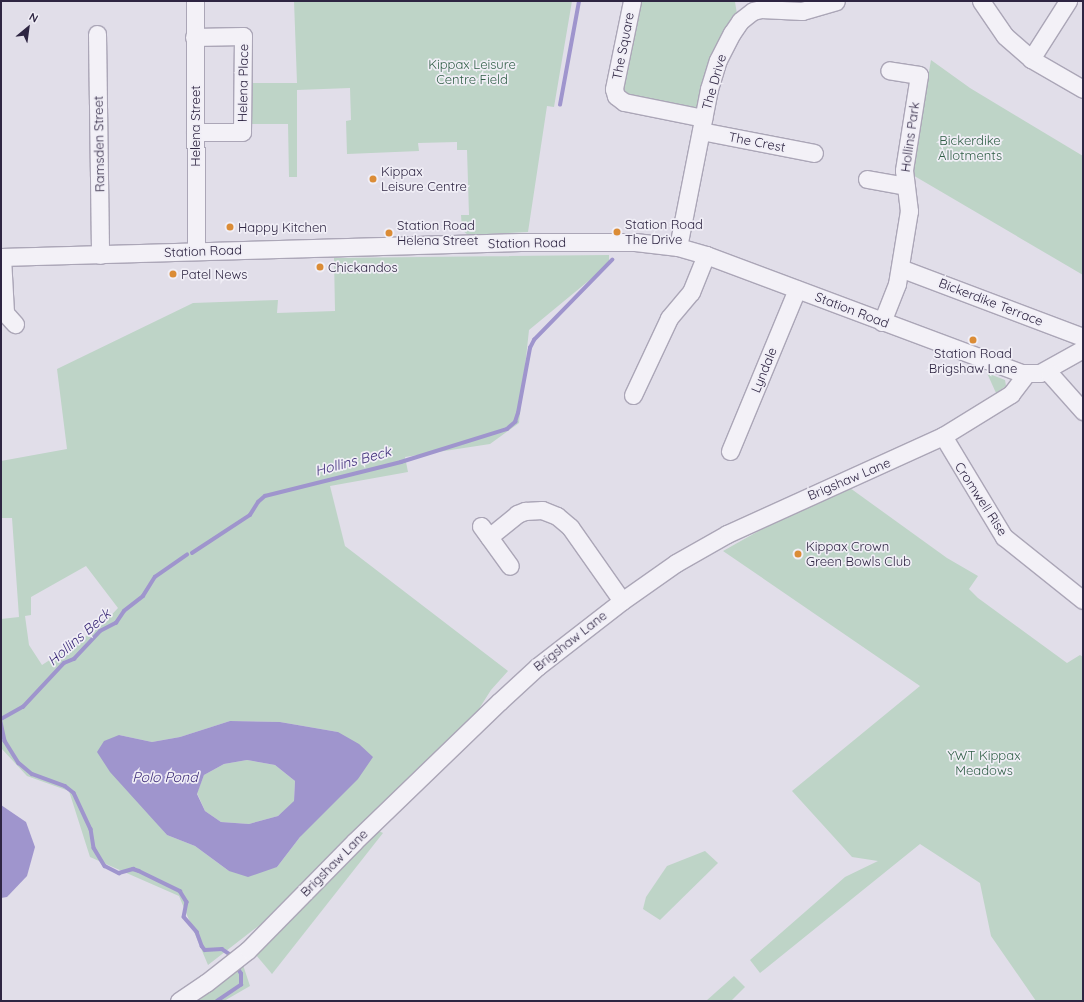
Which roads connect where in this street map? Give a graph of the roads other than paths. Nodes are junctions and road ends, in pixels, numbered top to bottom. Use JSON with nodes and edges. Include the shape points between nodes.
{"nodes":[{"id":1,"x":195,"y":1,"type":"edge"},
{"id":2,"x":632,"y":1,"type":"edge"},
{"id":3,"x":836,"y":1,"type":"edge"},
{"id":4,"x":982,"y":1,"type":"edge"},
{"id":5,"x":1068,"y":1,"type":"edge"},
{"id":6,"x":747,"y":6,"type":"edge"},
{"id":7,"x":97,"y":34,"type":"dead end"},
{"id":8,"x":194,"y":37,"type":"junction"},
{"id":9,"x":1031,"y":59,"type":"junction"},
{"id":10,"x":889,"y":70,"type":"dead end"},
{"id":11,"x":1083,"y":89,"type":"edge"},
{"id":12,"x":702,"y":125,"type":"junction"},
{"id":13,"x":195,"y":132,"type":"junction"},
{"id":14,"x":814,"y":153,"type":"dead end"},
{"id":15,"x":867,"y":179,"type":"dead end"},
{"id":16,"x":905,"y":186,"type":"junction"},
{"id":17,"x":678,"y":247,"type":"junction"},
{"id":18,"x":196,"y":251,"type":"junction"},
{"id":19,"x":100,"y":255,"type":"junction"},
{"id":20,"x":706,"y":256,"type":"junction"},
{"id":21,"x":2,"y":257,"type":"edge"},
{"id":22,"x":900,"y":268,"type":"junction"},
{"id":23,"x":797,"y":289,"type":"junction"},
{"id":24,"x":882,"y":322,"type":"junction"},
{"id":25,"x":15,"y":324,"type":"dead end"},
{"id":26,"x":1083,"y":337,"type":"edge"},
{"id":27,"x":1083,"y":349,"type":"edge"},
{"id":28,"x":1049,"y":369,"type":"junction"},
{"id":29,"x":1028,"y":374,"type":"junction"},
{"id":30,"x":633,"y":395,"type":"dead end"},
{"id":31,"x":1083,"y":411,"type":"edge"},
{"id":32,"x":943,"y":436,"type":"junction"},
{"id":33,"x":730,"y":451,"type":"dead end"},
{"id":34,"x":510,"y":566,"type":"dead end"},
{"id":35,"x":1083,"y":600,"type":"edge"},
{"id":36,"x":622,"y":601,"type":"junction"},
{"id":37,"x":179,"y":1001,"type":"edge"}],
"edges":[{"from":1,"to":8,"type":"street","name":"Helena Street"},
{"from":2,"to":12,"type":"street","name":"The Square","via":[[614,88],[616,96],[624,102]]},
{"from":3,"to":6,"type":"street","name":"The Drive","via":[[802,11]]},
{"from":4,"to":9,"type":"street","via":[[1005,36]]},
{"from":5,"to":9,"type":"street"},
{"from":6,"to":12,"type":"street","name":"The Drive","via":[[724,46],[713,74]]},
{"from":7,"to":19,"type":"street","name":"Ramsden Street"},
{"from":8,"to":13,"type":"street","name":"Helena Street"},
{"from":8,"to":13,"type":"street","name":"Helena Place","via":[[244,36],[242,132]]},
{"from":9,"to":11,"type":"street"},
{"from":10,"to":16,"type":"street","name":"Hollins Park","via":[[919,75],[904,170]]},
{"from":12,"to":14,"type":"street","name":"The Crest"},
{"from":12,"to":17,"type":"street","name":"The Drive"},
{"from":13,"to":18,"type":"street","name":"Helena Street"},
{"from":15,"to":16,"type":"street"},
{"from":16,"to":22,"type":"street","name":"Hollins Park","via":[[909,211]]},
{"from":17,"to":18,"type":"street","name":"Station Road","via":[[610,241]]},
{"from":17,"to":20,"type":"street","name":"Station Road"},
{"from":18,"to":19,"type":"street","name":"Station Road"},
{"from":19,"to":21,"type":"street","name":"Station Road"},
{"from":20,"to":23,"type":"street","name":"Station Road"},
{"from":20,"to":30,"type":"street","via":[[691,292],[669,318]]},
{"from":21,"to":25,"type":"street","via":[[5,313]]},
{"from":22,"to":24,"type":"street","name":"Hollins Park"},
{"from":22,"to":26,"type":"street","name":"Bickerdike Terrace"},
{"from":23,"to":24,"type":"street","name":"Station Road"},
{"from":23,"to":33,"type":"street","name":"Lyndale"},
{"from":24,"to":29,"type":"street","name":"Station Road"},
{"from":27,"to":28,"type":"street"},
{"from":28,"to":29,"type":"street"},
{"from":28,"to":31,"type":"street","via":[[1050,374]]},
{"from":29,"to":32,"type":"street","name":"Brigshaw Lane","via":[[1011,394]]},
{"from":32,"to":35,"type":"street","name":"Cromwell Rise","via":[[1004,536]]},
{"from":32,"to":36,"type":"street","name":"Brigshaw Lane","via":[[727,534],[676,563]]},
{"from":34,"to":36,"type":"street","via":[[485,531],[525,511],[542,510],[558,516],[570,526]]},
{"from":36,"to":37,"type":"street","name":"Brigshaw Lane","via":[[536,667],[354,842],[248,950]]}]}
